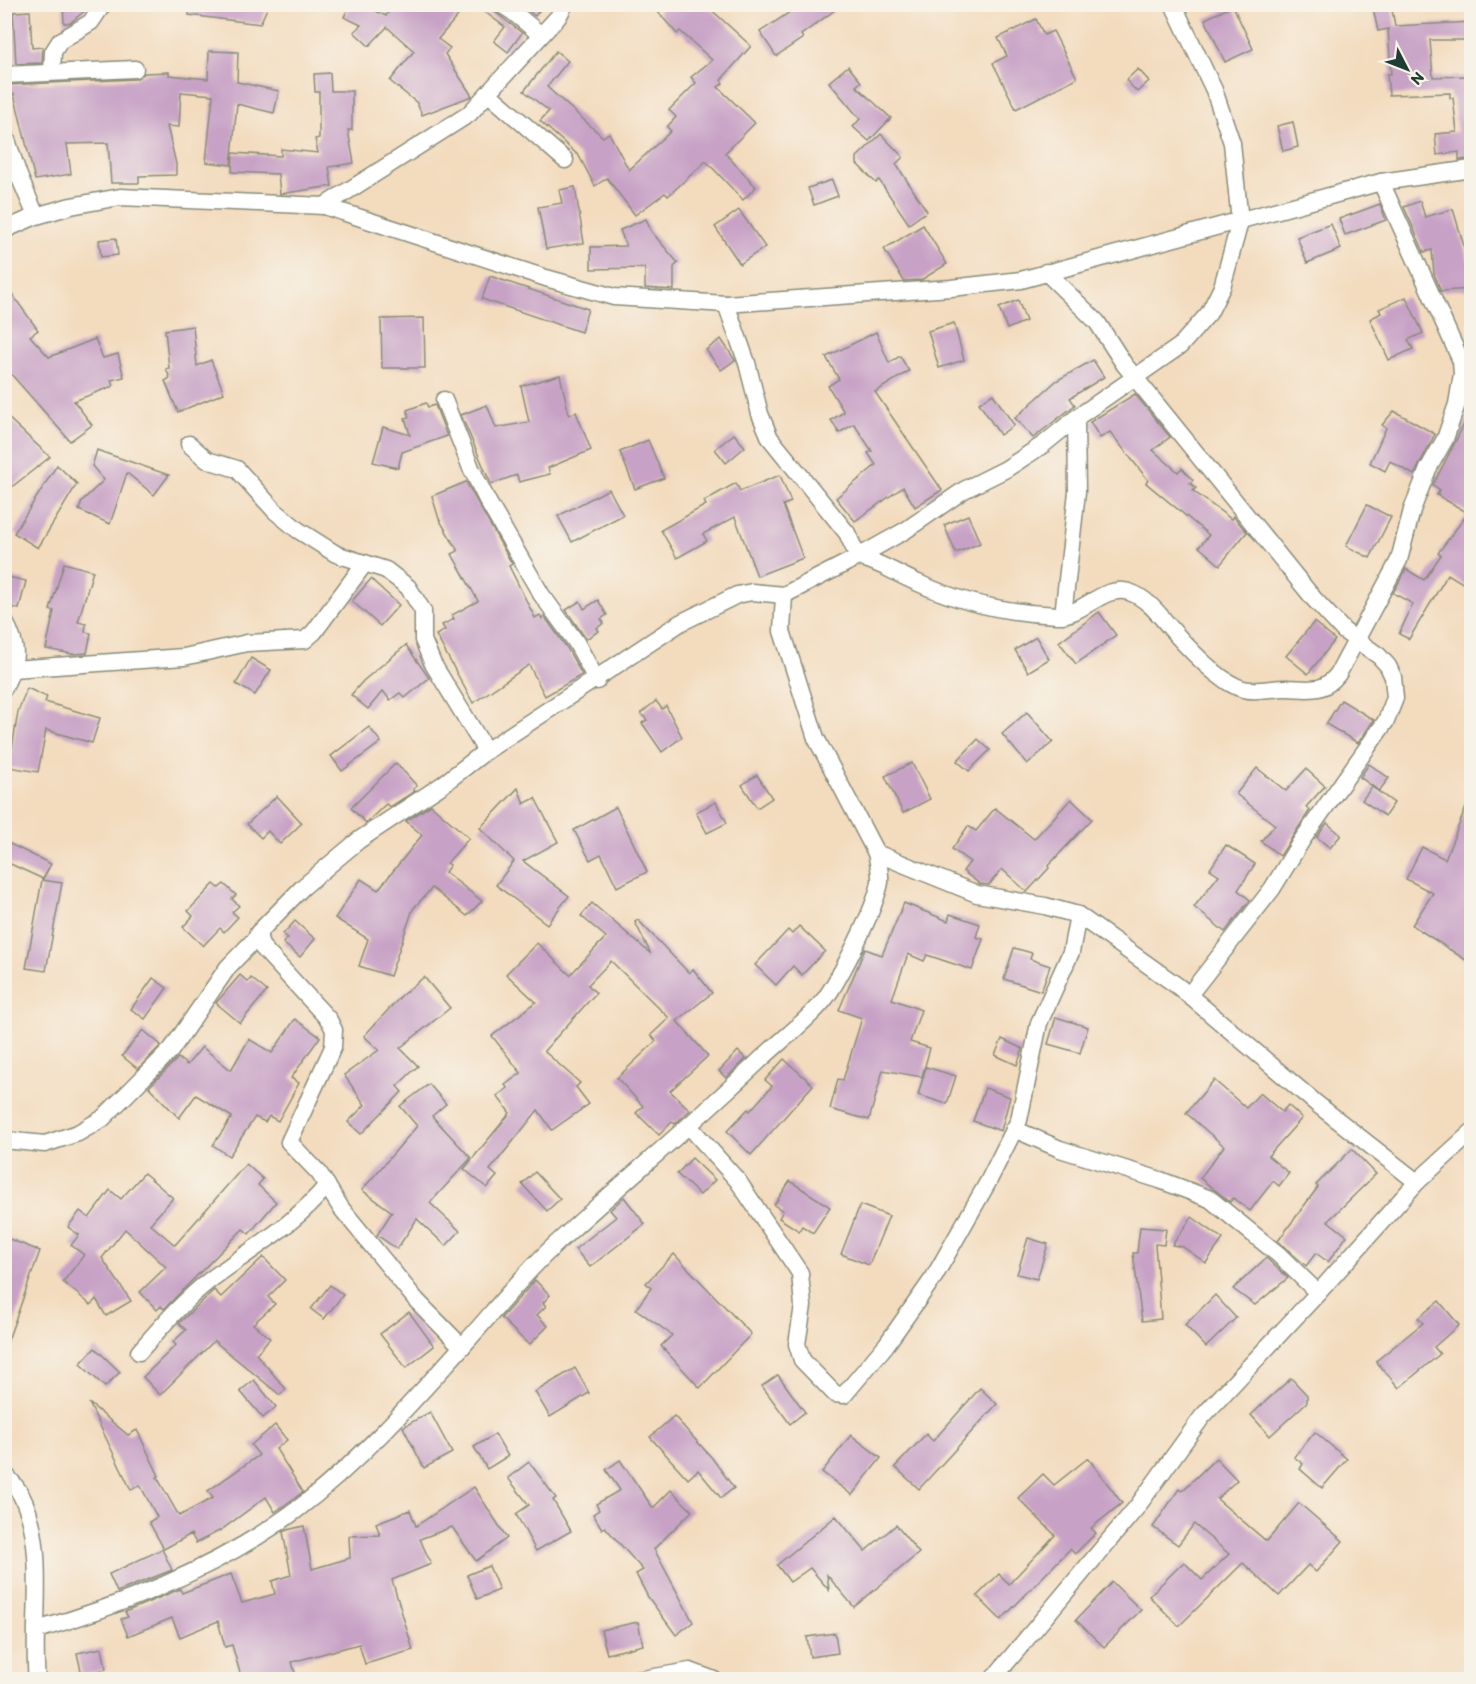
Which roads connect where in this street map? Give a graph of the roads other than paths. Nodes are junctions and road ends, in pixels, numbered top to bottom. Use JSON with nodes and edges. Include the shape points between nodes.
{"nodes":[{"id":1,"x":103,"y":4,"type":"edge"},
{"id":2,"x":501,"y":4,"type":"edge"},
{"id":3,"x":565,"y":4,"type":"edge"},
{"id":4,"x":1173,"y":4,"type":"edge"},
{"id":5,"x":541,"y":35,"type":"junction"},
{"id":6,"x":135,"y":69,"type":"dead end"},
{"id":7,"x":52,"y":72,"type":"junction"},
{"id":8,"x":4,"y":75,"type":"edge"},
{"id":9,"x":490,"y":95,"type":"junction"},
{"id":10,"x":4,"y":131,"type":"edge"},
{"id":11,"x":565,"y":160,"type":"dead end"},
{"id":12,"x":1472,"y":169,"type":"edge"},
{"id":13,"x":1380,"y":182,"type":"junction"},
{"id":14,"x":324,"y":206,"type":"junction"},
{"id":15,"x":36,"y":216,"type":"junction"},
{"id":16,"x":1240,"y":222,"type":"junction"},
{"id":17,"x":4,"y":230,"type":"edge"},
{"id":18,"x":1046,"y":272,"type":"junction"},
{"id":19,"x":726,"y":304,"type":"junction"},
{"id":20,"x":1137,"y":377,"type":"junction"},
{"id":21,"x":444,"y":400,"type":"dead end"},
{"id":22,"x":1076,"y":418,"type":"junction"},
{"id":23,"x":189,"y":444,"type":"dead end"},
{"id":24,"x":858,"y":557,"type":"junction"},
{"id":25,"x":365,"y":562,"type":"junction"},
{"id":26,"x":784,"y":595,"type":"junction"},
{"id":27,"x":1062,"y":615,"type":"junction"},
{"id":28,"x":4,"y":621,"type":"edge"},
{"id":29,"x":1356,"y":640,"type":"junction"},
{"id":30,"x":13,"y":669,"type":"junction"},
{"id":31,"x":597,"y":681,"type":"junction"},
{"id":32,"x":4,"y":688,"type":"edge"},
{"id":33,"x":486,"y":751,"type":"junction"},
{"id":34,"x":876,"y":853,"type":"junction"},
{"id":35,"x":1078,"y":915,"type":"junction"},
{"id":36,"x":257,"y":937,"type":"junction"},
{"id":37,"x":1189,"y":996,"type":"junction"},
{"id":38,"x":690,"y":1127,"type":"junction"},
{"id":39,"x":1014,"y":1129,"type":"junction"},
{"id":40,"x":1472,"y":1132,"type":"edge"},
{"id":41,"x":4,"y":1140,"type":"edge"},
{"id":42,"x":1417,"y":1182,"type":"junction"},
{"id":43,"x":327,"y":1185,"type":"junction"},
{"id":44,"x":1318,"y":1293,"type":"junction"},
{"id":45,"x":462,"y":1347,"type":"junction"},
{"id":46,"x":139,"y":1352,"type":"dead end"},
{"id":47,"x":4,"y":1473,"type":"edge"},
{"id":48,"x":37,"y":1630,"type":"junction"},
{"id":49,"x":37,"y":1680,"type":"edge"},
{"id":50,"x":637,"y":1680,"type":"edge"},
{"id":51,"x":714,"y":1680,"type":"edge"},
{"id":52,"x":992,"y":1680,"type":"edge"}],
"edges":[{"from":1,"to":7,"type":"street","via":[[91,21],[60,41],[53,52]]},
{"from":2,"to":5,"type":"street"},
{"from":3,"to":5,"type":"street"},
{"from":4,"to":16,"type":"street","via":[[1214,90],[1232,143]]},
{"from":5,"to":9,"type":"street"},
{"from":6,"to":7,"type":"street"},
{"from":7,"to":8,"type":"street"},
{"from":9,"to":11,"type":"street"},
{"from":9,"to":14,"type":"street","via":[[441,133]]},
{"from":10,"to":15,"type":"street"},
{"from":12,"to":13,"type":"street"},
{"from":13,"to":16,"type":"street"},
{"from":13,"to":29,"type":"street","via":[[1461,361],[1462,374],[1457,404],[1412,510],[1399,560]]},
{"from":14,"to":15,"type":"street","via":[[120,197]]},
{"from":14,"to":19,"type":"street","via":[[614,297]]},
{"from":15,"to":17,"type":"street"},
{"from":16,"to":18,"type":"street"},
{"from":16,"to":20,"type":"street","via":[[1222,287],[1209,313],[1180,346]]},
{"from":18,"to":19,"type":"street","via":[[1021,280],[951,288]]},
{"from":18,"to":20,"type":"street","via":[[1097,322]]},
{"from":19,"to":24,"type":"street","via":[[770,438],[847,533]]},
{"from":20,"to":22,"type":"street"},
{"from":20,"to":29,"type":"street","via":[[1314,599]]},
{"from":21,"to":31,"type":"street","via":[[488,502]]},
{"from":22,"to":24,"type":"street","via":[[1034,450]]},
{"from":22,"to":27,"type":"street","via":[[1077,492]]},
{"from":23,"to":25,"type":"street","via":[[207,460],[237,469],[298,530],[336,554]]},
{"from":24,"to":26,"type":"street"},
{"from":24,"to":27,"type":"street","via":[[993,609]]},
{"from":25,"to":30,"type":"street","via":[[305,640],[247,643],[184,657]]},
{"from":25,"to":33,"type":"street","via":[[394,576],[417,599],[423,611],[423,640],[433,664]]},
{"from":26,"to":31,"type":"street","via":[[752,592],[727,599],[680,623]]},
{"from":26,"to":34,"type":"street","via":[[782,631],[816,738]]},
{"from":27,"to":29,"type":"street","via":[[1113,592],[1132,593],[1151,606],[1230,683],[1251,691],[1329,685]]},
{"from":28,"to":30,"type":"street","via":[[17,650]]},
{"from":29,"to":37,"type":"street","via":[[1379,656],[1392,676],[1395,699],[1386,721],[1272,889]]},
{"from":30,"to":32,"type":"street"},
{"from":31,"to":33,"type":"street"},
{"from":33,"to":36,"type":"street","via":[[359,840],[303,886],[259,930]]},
{"from":34,"to":35,"type":"street","via":[[977,894]]},
{"from":34,"to":38,"type":"street","via":[[880,882],[840,976],[822,1002]]},
{"from":35,"to":37,"type":"street"},
{"from":35,"to":39,"type":"street","via":[[1071,952],[1039,1023]]},
{"from":36,"to":41,"type":"street","via":[[228,967],[171,1050],[102,1119],[78,1133],[45,1144]]},
{"from":36,"to":43,"type":"street","via":[[334,1030],[333,1047],[289,1138]]},
{"from":37,"to":42,"type":"street"},
{"from":38,"to":39,"type":"street","via":[[738,1181],[800,1273],[803,1306],[797,1344],[802,1360],[840,1396],[858,1380],[934,1277]]},
{"from":38,"to":45,"type":"street","via":[[556,1244]]},
{"from":39,"to":44,"type":"street","via":[[1060,1149],[1210,1198]]},
{"from":40,"to":42,"type":"street"},
{"from":42,"to":44,"type":"street"},
{"from":43,"to":45,"type":"street","via":[[341,1208],[417,1301]]},
{"from":43,"to":46,"type":"street","via":[[311,1205],[193,1295]]},
{"from":44,"to":52,"type":"street","via":[[1202,1417],[1137,1507]]},
{"from":45,"to":48,"type":"street","via":[[356,1462],[262,1534],[209,1564],[125,1600]]},
{"from":47,"to":48,"type":"street","via":[[21,1495],[29,1519],[37,1577]]},
{"from":48,"to":49,"type":"street"},
{"from":50,"to":51,"type":"street","via":[[690,1671]]}]}
